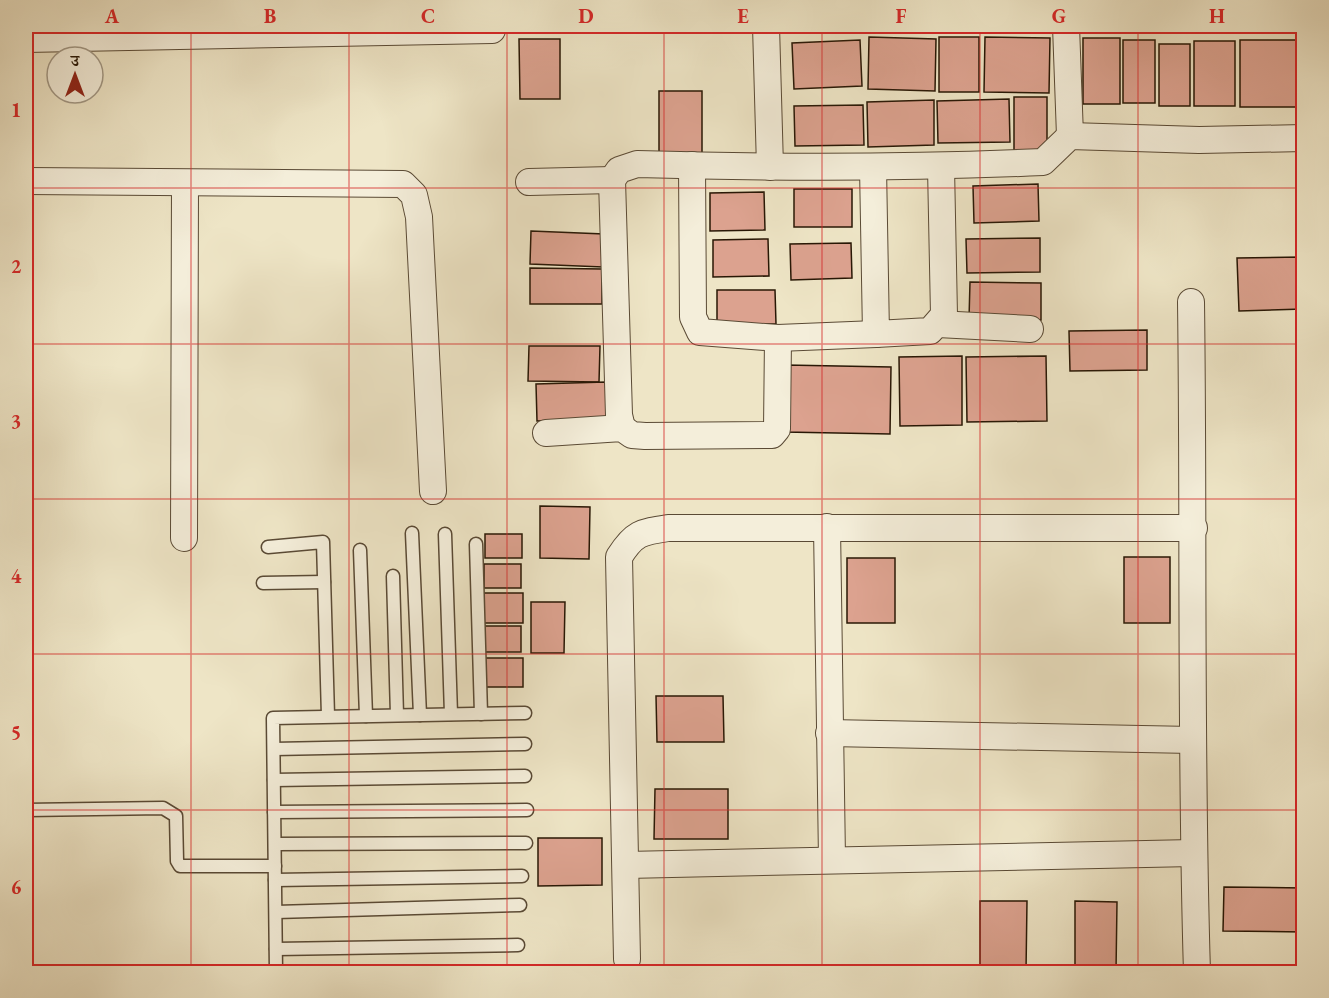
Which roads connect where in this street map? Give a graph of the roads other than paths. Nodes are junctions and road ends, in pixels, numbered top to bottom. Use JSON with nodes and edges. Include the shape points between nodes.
{"nodes":[{"id":1,"x":766,"y":26,"type":"edge"},
{"id":2,"x":1066,"y":26,"type":"edge"},
{"id":3,"x":492,"y":30,"type":"dead end"},
{"id":4,"x":26,"y":39,"type":"edge"},
{"id":5,"x":1070,"y":136,"type":"junction"},
{"id":6,"x":1304,"y":138,"type":"edge"},
{"id":7,"x":692,"y":165,"type":"junction"},
{"id":8,"x":770,"y":167,"type":"junction"},
{"id":9,"x":873,"y":167,"type":"junction"},
{"id":10,"x":941,"y":167,"type":"junction"},
{"id":11,"x":612,"y":180,"type":"junction"},
{"id":12,"x":26,"y":181,"type":"edge"},
{"id":13,"x":529,"y":182,"type":"dead end"},
{"id":14,"x":185,"y":183,"type":"junction"},
{"id":15,"x":1191,"y":302,"type":"dead end"},
{"id":16,"x":938,"y":324,"type":"junction"},
{"id":17,"x":1030,"y":329,"type":"dead end"},
{"id":18,"x":876,"y":334,"type":"junction"},
{"id":19,"x":778,"y":338,"type":"junction"},
{"id":20,"x":622,"y":428,"type":"junction"},
{"id":21,"x":546,"y":433,"type":"dead end"},
{"id":22,"x":433,"y":491,"type":"dead end"},
{"id":23,"x":827,"y":527,"type":"junction"},
{"id":24,"x":1194,"y":528,"type":"junction"},
{"id":25,"x":412,"y":533,"type":"dead end"},
{"id":26,"x":445,"y":534,"type":"dead end"},
{"id":27,"x":184,"y":538,"type":"dead end"},
{"id":28,"x":476,"y":544,"type":"dead end"},
{"id":29,"x":268,"y":548,"type":"dead end"},
{"id":30,"x":360,"y":550,"type":"dead end"},
{"id":31,"x":393,"y":576,"type":"dead end"},
{"id":32,"x":324,"y":582,"type":"junction"},
{"id":33,"x":263,"y":584,"type":"dead end"},
{"id":34,"x":525,"y":713,"type":"dead end"},
{"id":35,"x":451,"y":714,"type":"junction"},
{"id":36,"x":481,"y":714,"type":"junction"},
{"id":37,"x":397,"y":715,"type":"junction"},
{"id":38,"x":420,"y":715,"type":"junction"},
{"id":39,"x":328,"y":716,"type":"junction"},
{"id":40,"x":366,"y":716,"type":"junction"},
{"id":41,"x":829,"y":733,"type":"junction"},
{"id":42,"x":1192,"y":740,"type":"junction"},
{"id":43,"x":525,"y":744,"type":"dead end"},
{"id":44,"x":274,"y":749,"type":"junction"},
{"id":45,"x":525,"y":776,"type":"dead end"},
{"id":46,"x":274,"y":780,"type":"junction"},
{"id":47,"x":26,"y":810,"type":"edge"},
{"id":48,"x":527,"y":810,"type":"dead end"},
{"id":49,"x":274,"y":812,"type":"junction"},
{"id":50,"x":526,"y":843,"type":"dead end"},
{"id":51,"x":275,"y":844,"type":"junction"},
{"id":52,"x":1193,"y":853,"type":"junction"},
{"id":53,"x":832,"y":859,"type":"junction"},
{"id":54,"x":626,"y":865,"type":"junction"},
{"id":55,"x":275,"y":866,"type":"junction"},
{"id":56,"x":522,"y":876,"type":"dead end"},
{"id":57,"x":275,"y":880,"type":"junction"},
{"id":58,"x":520,"y":905,"type":"dead end"},
{"id":59,"x":276,"y":912,"type":"junction"},
{"id":60,"x":518,"y":945,"type":"dead end"},
{"id":61,"x":276,"y":949,"type":"junction"},
{"id":62,"x":627,"y":959,"type":"dead end"},
{"id":63,"x":276,"y":972,"type":"edge"},
{"id":64,"x":1197,"y":972,"type":"edge"}],
"edges":[{"from":1,"to":8,"type":"street"},
{"from":2,"to":5,"type":"street"},
{"from":3,"to":4,"type":"street"},
{"from":5,"to":6,"type":"street"},
{"from":5,"to":10,"type":"street","via":[[1043,162]]},
{"from":7,"to":8,"type":"street"},
{"from":7,"to":11,"type":"street","via":[[637,164],[619,170]]},
{"from":7,"to":19,"type":"street","via":[[695,325],[707,334]]},
{"from":8,"to":9,"type":"street"},
{"from":9,"to":10,"type":"street"},
{"from":9,"to":18,"type":"street"},
{"from":10,"to":16,"type":"street","via":[[946,303]]},
{"from":11,"to":13,"type":"street"},
{"from":11,"to":20,"type":"street"},
{"from":12,"to":14,"type":"street"},
{"from":14,"to":22,"type":"street","via":[[403,184],[414,195],[419,217]]},
{"from":14,"to":27,"type":"street"},
{"from":15,"to":24,"type":"street"},
{"from":16,"to":17,"type":"street"},
{"from":16,"to":18,"type":"street","via":[[930,331]]},
{"from":18,"to":19,"type":"street"},
{"from":19,"to":20,"type":"street","via":[[777,429],[772,435],[645,436],[632,435]]},
{"from":20,"to":21,"type":"street"},
{"from":23,"to":24,"type":"street"},
{"from":23,"to":41,"type":"street"},
{"from":23,"to":54,"type":"street","via":[[646,531],[631,538],[619,556]]},
{"from":24,"to":42,"type":"street"},
{"from":25,"to":38,"type":"lane"},
{"from":26,"to":35,"type":"lane"},
{"from":28,"to":36,"type":"lane"},
{"from":29,"to":32,"type":"lane","via":[[323,542]]},
{"from":30,"to":40,"type":"lane"},
{"from":31,"to":37,"type":"lane"},
{"from":32,"to":33,"type":"lane"},
{"from":32,"to":39,"type":"lane"},
{"from":34,"to":36,"type":"lane"},
{"from":35,"to":36,"type":"lane"},
{"from":35,"to":38,"type":"lane"},
{"from":37,"to":38,"type":"lane"},
{"from":37,"to":40,"type":"lane"},
{"from":39,"to":40,"type":"lane"},
{"from":39,"to":44,"type":"lane","via":[[273,718]]},
{"from":41,"to":42,"type":"street"},
{"from":41,"to":53,"type":"street"},
{"from":42,"to":52,"type":"street"},
{"from":43,"to":44,"type":"lane"},
{"from":44,"to":46,"type":"lane"},
{"from":45,"to":46,"type":"lane"},
{"from":46,"to":49,"type":"lane"},
{"from":47,"to":55,"type":"lane","via":[[163,808],[176,816],[180,866]]},
{"from":48,"to":49,"type":"lane"},
{"from":49,"to":51,"type":"lane"},
{"from":50,"to":51,"type":"lane"},
{"from":51,"to":55,"type":"lane"},
{"from":52,"to":53,"type":"street"},
{"from":52,"to":64,"type":"street"},
{"from":53,"to":54,"type":"street"},
{"from":54,"to":62,"type":"street"},
{"from":55,"to":57,"type":"lane"},
{"from":56,"to":57,"type":"lane"},
{"from":57,"to":59,"type":"lane"},
{"from":58,"to":59,"type":"lane"},
{"from":59,"to":61,"type":"lane"},
{"from":60,"to":61,"type":"lane"},
{"from":61,"to":63,"type":"lane"}]}
